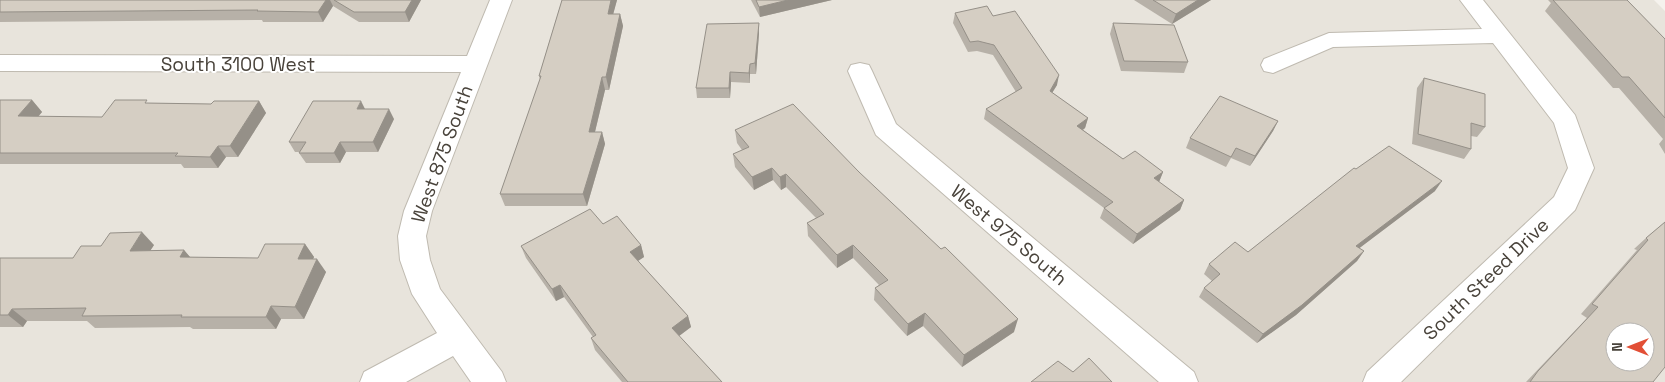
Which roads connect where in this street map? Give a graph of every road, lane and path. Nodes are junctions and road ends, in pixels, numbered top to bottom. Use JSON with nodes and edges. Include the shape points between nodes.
{"nodes":[{"id":1,"x":502,"y":0,"type":"edge"},
{"id":2,"x":1471,"y":0,"type":"edge"},
{"id":3,"x":1499,"y":36,"type":"junction"},
{"id":4,"x":0,"y":63,"type":"edge"},
{"id":5,"x":475,"y":64,"type":"junction"},
{"id":6,"x":1273,"y":65,"type":"dead end"},
{"id":7,"x":860,"y":71,"type":"dead end"},
{"id":8,"x":459,"y":337,"type":"junction"},
{"id":9,"x":376,"y":382,"type":"edge"},
{"id":10,"x":490,"y":382,"type":"edge"},
{"id":11,"x":1182,"y":382,"type":"edge"},
{"id":12,"x":1379,"y":382,"type":"edge"}],
"edges":[{"from":1,"to":5,"type":"street","name":"West 875 South"},
{"from":2,"to":3,"type":"street"},
{"from":3,"to":6,"type":"street","via":[[1329,40]]},
{"from":3,"to":12,"type":"street","name":"South Steed Drive","via":[[1566,121],[1581,168],[1565,203]]},
{"from":4,"to":5,"type":"street","name":"South 3100 West"},
{"from":5,"to":8,"type":"street","name":"West 875 South","via":[[418,211],[412,236],[415,260],[427,294]]},
{"from":7,"to":11,"type":"street","name":"West 975 South","via":[[885,129]]},
{"from":8,"to":9,"type":"street"},
{"from":8,"to":10,"type":"street","name":"West 875 South"}]}
